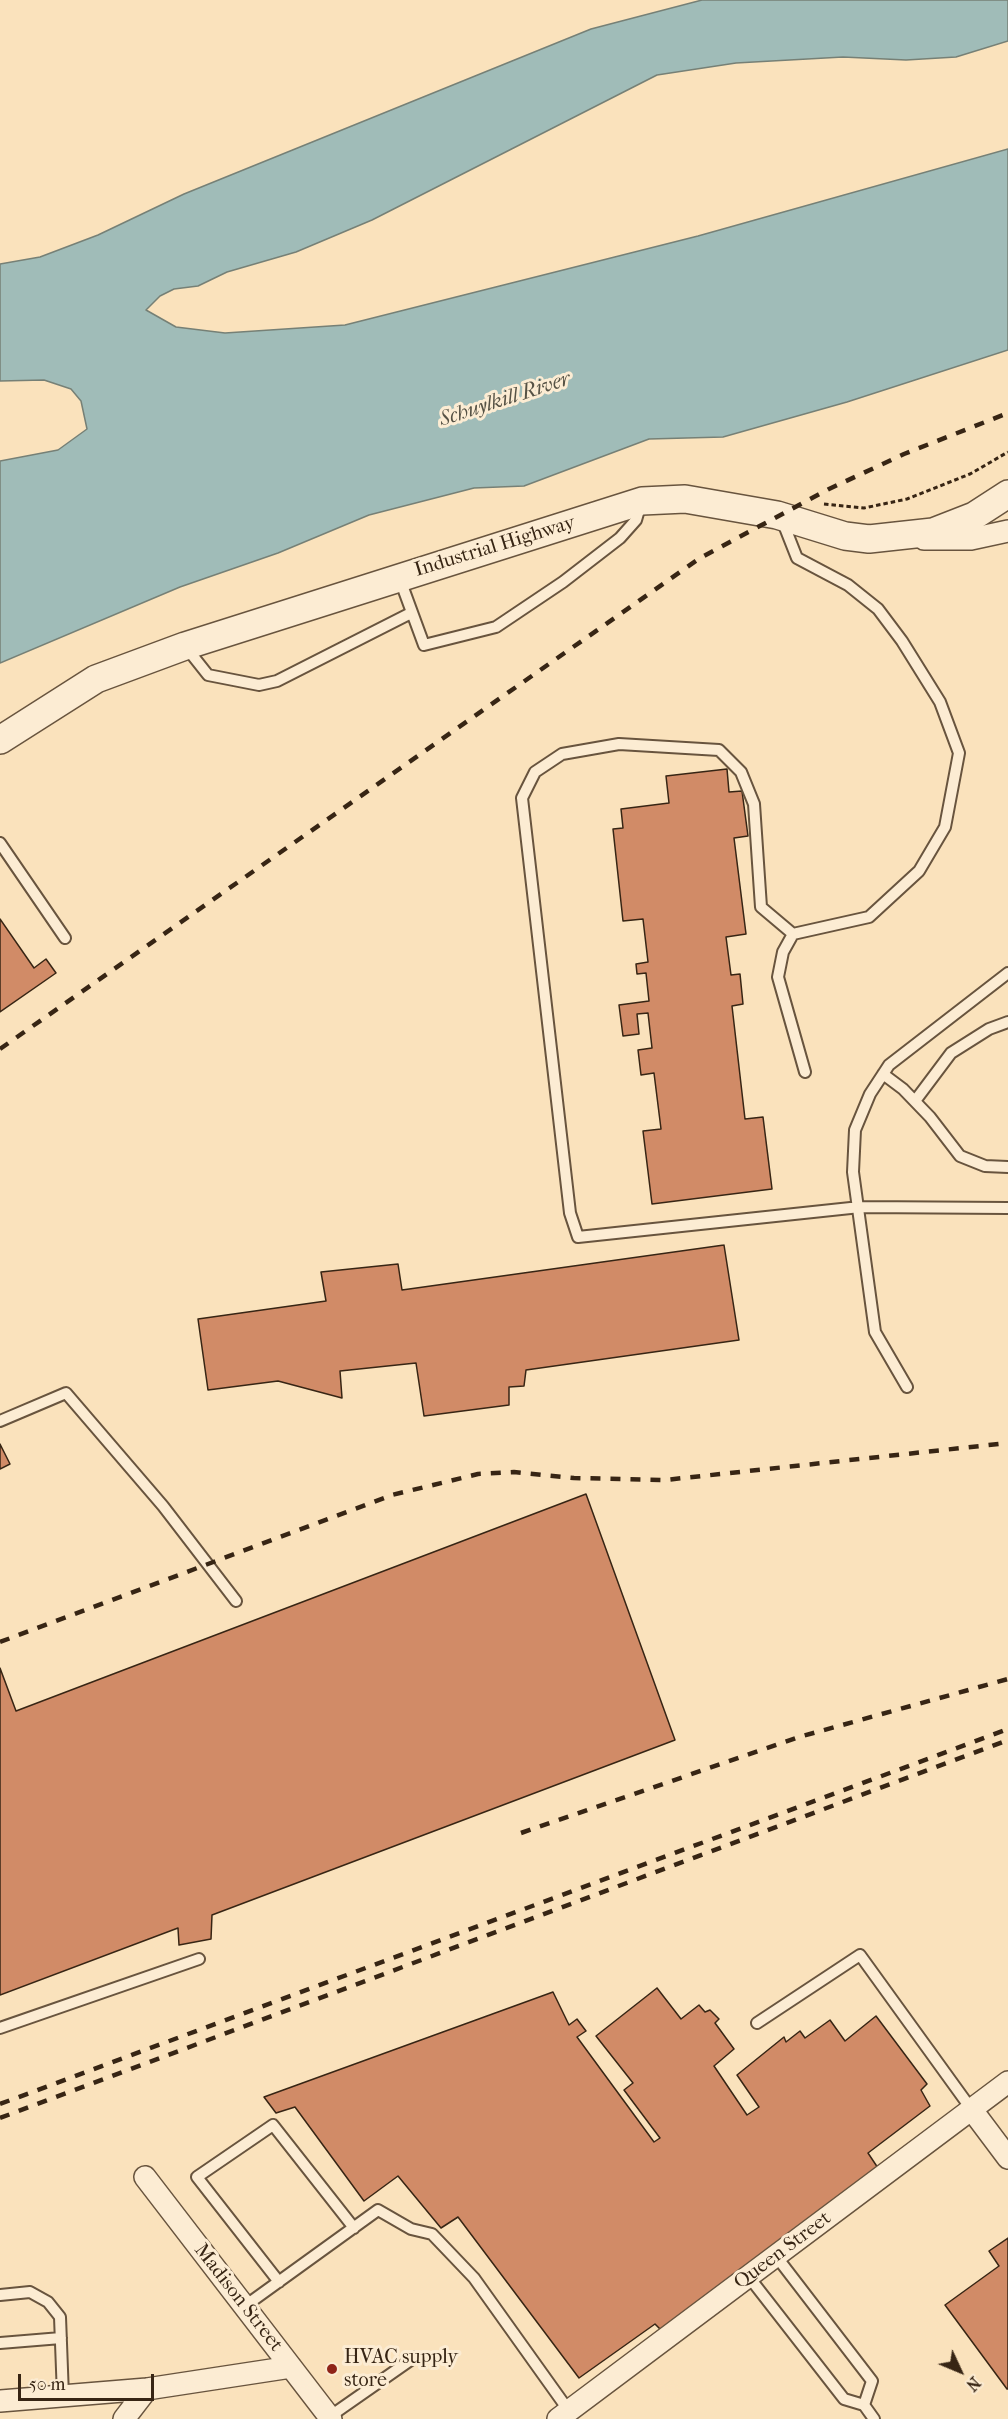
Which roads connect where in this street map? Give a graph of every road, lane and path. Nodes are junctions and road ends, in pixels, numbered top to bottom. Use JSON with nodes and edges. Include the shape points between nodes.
{"nodes":[{"id":1,"x":1008,"y":494,"type":"edge"},
{"id":2,"x":641,"y":502,"type":"junction"},
{"id":3,"x":780,"y":516,"type":"junction"},
{"id":4,"x":1008,"y":531,"type":"edge"},
{"id":5,"x":869,"y":539,"type":"junction"},
{"id":6,"x":399,"y":577,"type":"junction"},
{"id":7,"x":411,"y":613,"type":"junction"},
{"id":8,"x":185,"y":646,"type":"junction"},
{"id":9,"x":0,"y":740,"type":"edge"},
{"id":10,"x":0,"y":843,"type":"edge"},
{"id":11,"x":792,"y":934,"type":"junction"},
{"id":12,"x":64,"y":938,"type":"dead end"},
{"id":13,"x":1008,"y":974,"type":"edge"},
{"id":14,"x":1008,"y":1022,"type":"edge"},
{"id":15,"x":805,"y":1072,"type":"dead end"},
{"id":16,"x":883,"y":1074,"type":"junction"},
{"id":17,"x":915,"y":1101,"type":"junction"},
{"id":18,"x":1008,"y":1167,"type":"edge"},
{"id":19,"x":860,"y":1207,"type":"junction"},
{"id":20,"x":1008,"y":1208,"type":"edge"},
{"id":21,"x":907,"y":1387,"type":"dead end"},
{"id":22,"x":0,"y":1421,"type":"edge"},
{"id":23,"x":236,"y":1601,"type":"dead end"},
{"id":24,"x":199,"y":1959,"type":"dead end"},
{"id":25,"x":756,"y":2023,"type":"dead end"},
{"id":26,"x":0,"y":2028,"type":"edge"},
{"id":27,"x":1008,"y":2082,"type":"edge"},
{"id":28,"x":972,"y":2110,"type":"junction"},
{"id":29,"x":1008,"y":2158,"type":"edge"},
{"id":30,"x":144,"y":2177,"type":"dead end"},
{"id":31,"x":354,"y":2228,"type":"junction"},
{"id":32,"x":776,"y":2256,"type":"junction"},
{"id":33,"x":749,"y":2277,"type":"junction"},
{"id":34,"x":279,"y":2282,"type":"junction"},
{"id":35,"x":0,"y":2295,"type":"edge"},
{"id":36,"x":245,"y":2306,"type":"junction"},
{"id":37,"x":61,"y":2338,"type":"junction"},
{"id":38,"x":0,"y":2343,"type":"edge"},
{"id":39,"x":415,"y":2357,"type":"dead end"},
{"id":40,"x":291,"y":2367,"type":"junction"},
{"id":41,"x":147,"y":2389,"type":"junction"},
{"id":42,"x":63,"y":2396,"type":"junction"},
{"id":43,"x":0,"y":2401,"type":"edge"},
{"id":44,"x":864,"y":2404,"type":"junction"},
{"id":45,"x":564,"y":2415,"type":"edge"},
{"id":46,"x":326,"y":2416,"type":"edge"},
{"id":47,"x":124,"y":2419,"type":"edge"},
{"id":48,"x":874,"y":2419,"type":"edge"}],
"edges":[{"from":1,"to":5,"type":"street","name":"Industrial Highway","via":[[974,516],[933,532]]},
{"from":2,"to":3,"type":"street","name":"Industrial Highway","via":[[685,499]]},
{"from":2,"to":6,"type":"street","name":"Industrial Highway"},
{"from":2,"to":7,"type":"lane","via":[[636,520],[620,538],[496,627],[424,645]]},
{"from":3,"to":5,"type":"street","name":"Industrial Highway","via":[[845,536]]},
{"from":3,"to":11,"type":"lane","via":[[797,558],[848,585],[878,609],[940,702],[959,753],[945,827],[919,871],[869,916]]},
{"from":4,"to":5,"type":"street","via":[[971,539]]},
{"from":6,"to":7,"type":"lane"},
{"from":6,"to":8,"type":"street","name":"Industrial Highway"},
{"from":7,"to":8,"type":"lane","via":[[277,681],[260,685],[208,675]]},
{"from":8,"to":9,"type":"street","name":"Industrial Highway","via":[[96,679]]},
{"from":10,"to":12,"type":"lane"},
{"from":11,"to":15,"type":"lane","via":[[778,977]]},
{"from":11,"to":19,"type":"lane","via":[[761,907],[754,804],[741,772],[719,750],[619,744],[562,754],[535,772],[522,798],[570,1213],[578,1237]]},
{"from":13,"to":16,"type":"lane","via":[[889,1065]]},
{"from":14,"to":17,"type":"lane","via":[[951,1053]]},
{"from":16,"to":17,"type":"lane"},
{"from":16,"to":19,"type":"lane","via":[[855,1131],[853,1172]]},
{"from":17,"to":18,"type":"lane","via":[[960,1156],[986,1166]]},
{"from":19,"to":20,"type":"lane"},
{"from":19,"to":21,"type":"lane","via":[[874,1332]]},
{"from":22,"to":23,"type":"lane","via":[[66,1393],[163,1506]]},
{"from":24,"to":26,"type":"lane"},
{"from":25,"to":28,"type":"lane","via":[[860,1955]]},
{"from":27,"to":28,"type":"street","name":"Queen Street"},
{"from":28,"to":29,"type":"street"},
{"from":28,"to":32,"type":"street","name":"Queen Street"},
{"from":30,"to":36,"type":"street","name":"Madison Street"},
{"from":31,"to":34,"type":"lane"},
{"from":31,"to":34,"type":"lane","via":[[273,2125],[197,2177]]},
{"from":31,"to":45,"type":"lane","via":[[378,2211],[411,2229],[432,2235],[474,2278]]},
{"from":32,"to":33,"type":"street","name":"Queen Street"},
{"from":32,"to":44,"type":"lane","via":[[872,2381]]},
{"from":33,"to":44,"type":"lane","via":[[844,2398]]},
{"from":33,"to":45,"type":"street","name":"Queen Street"},
{"from":34,"to":36,"type":"lane"},
{"from":35,"to":37,"type":"lane","via":[[30,2292],[48,2302],[60,2317]]},
{"from":36,"to":40,"type":"street","name":"Madison Street"},
{"from":37,"to":38,"type":"lane"},
{"from":37,"to":42,"type":"lane"},
{"from":39,"to":46,"type":"lane"},
{"from":40,"to":41,"type":"street"},
{"from":40,"to":46,"type":"street","name":"Madison Street"},
{"from":41,"to":42,"type":"street"},
{"from":41,"to":47,"type":"street"},
{"from":42,"to":43,"type":"street"},
{"from":44,"to":48,"type":"lane"}]}
